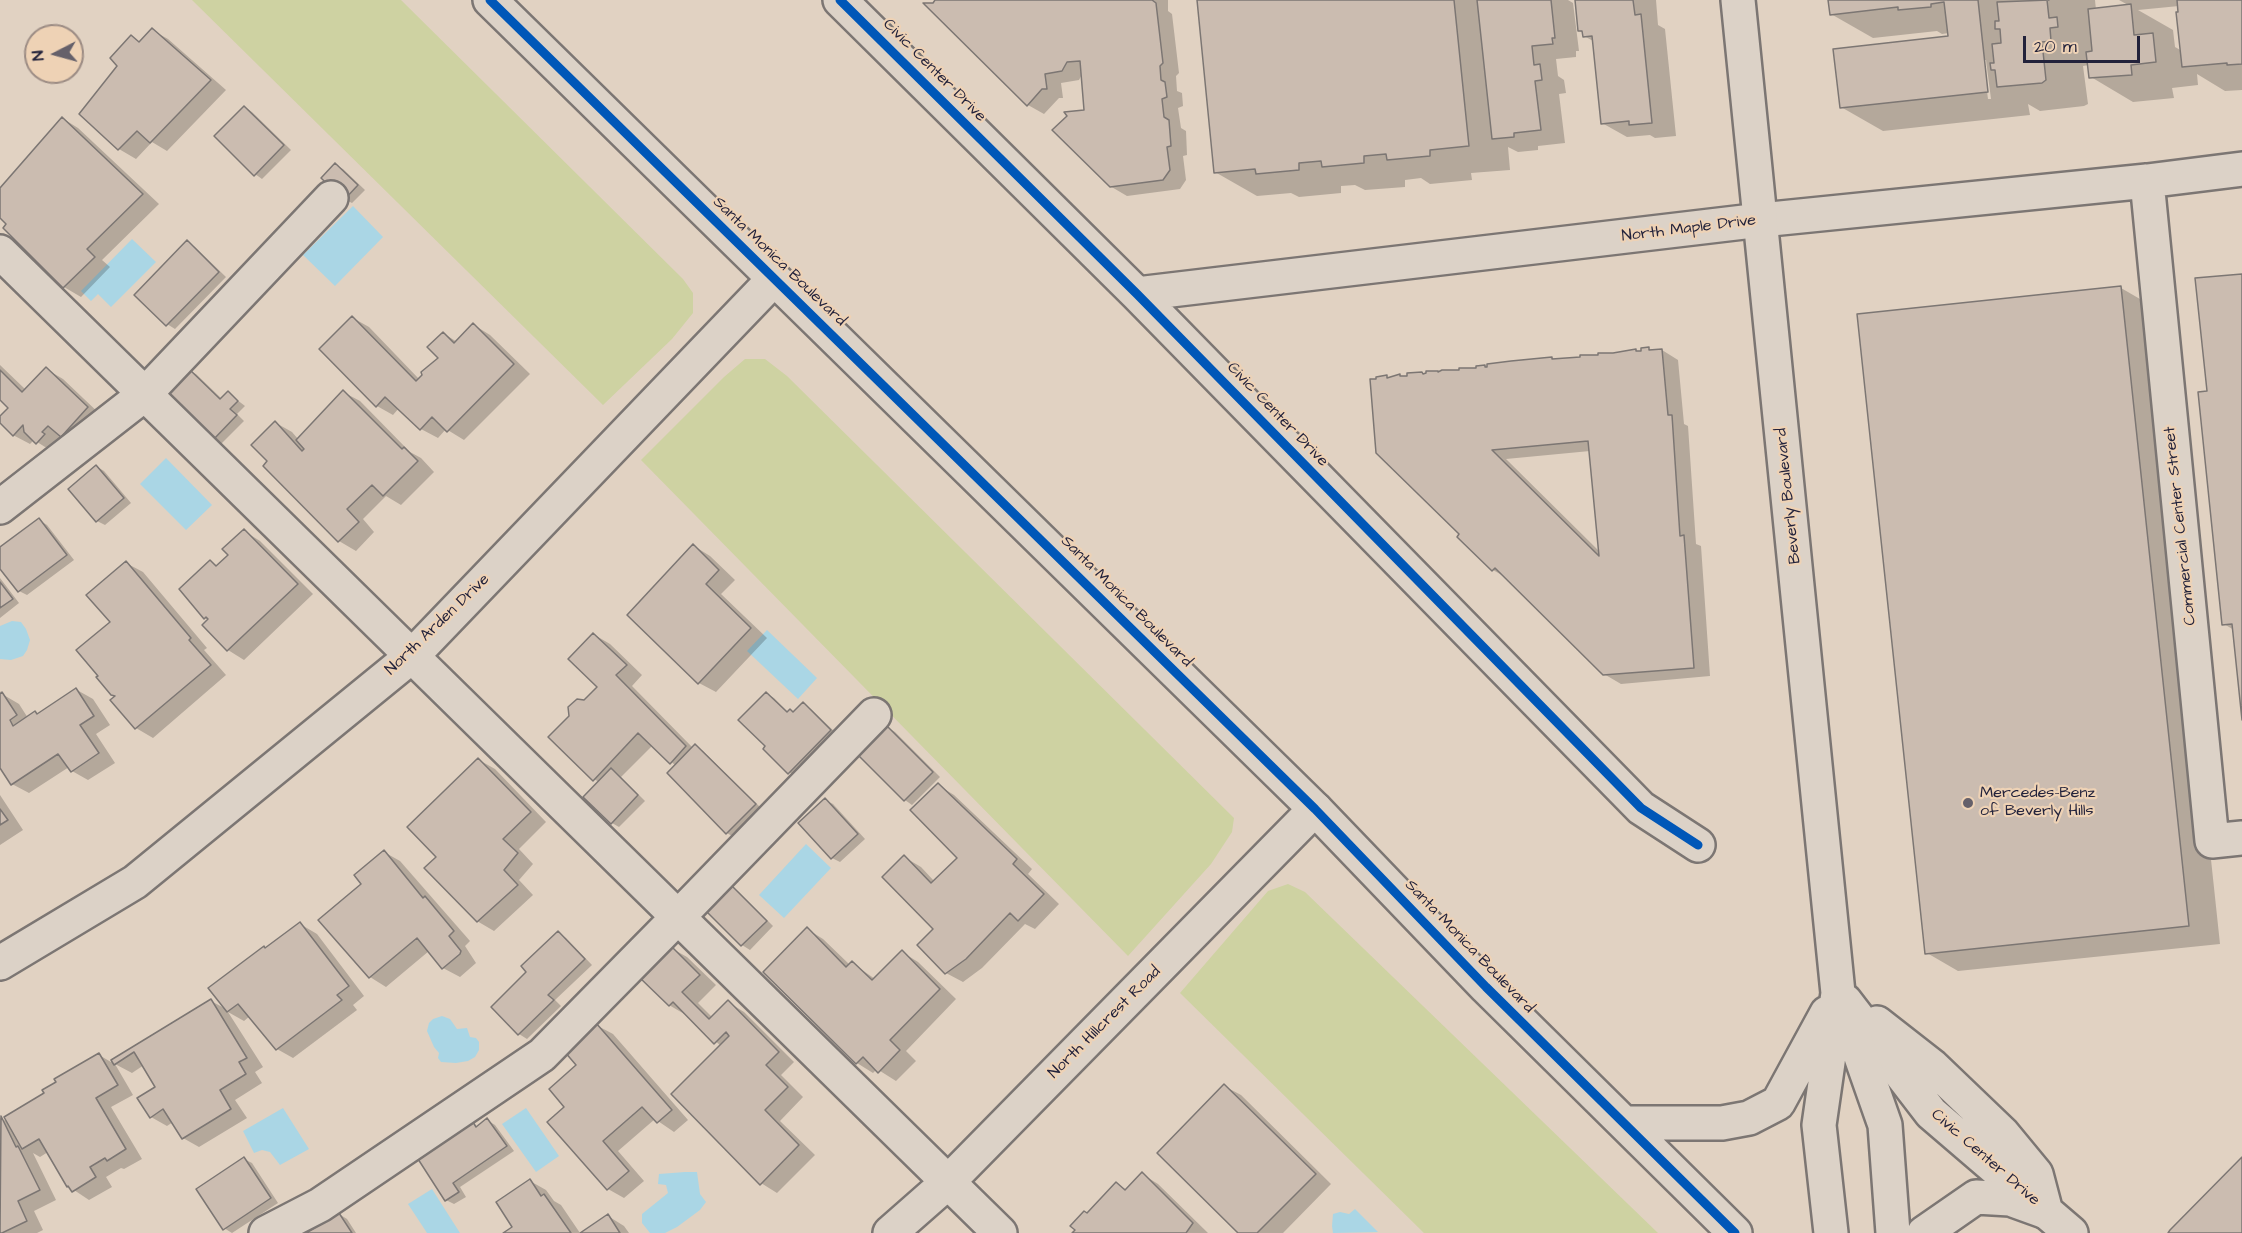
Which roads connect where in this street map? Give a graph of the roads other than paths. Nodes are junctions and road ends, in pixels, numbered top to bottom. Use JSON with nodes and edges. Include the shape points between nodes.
{"nodes":[{"id":1,"x":490,"y":0,"type":"edge"},
{"id":2,"x":840,"y":0,"type":"edge"},
{"id":3,"x":1738,"y":0,"type":"edge"},
{"id":4,"x":2242,"y":169,"type":"edge"},
{"id":5,"x":2147,"y":181,"type":"junction"},
{"id":6,"x":331,"y":198,"type":"dead end"},
{"id":7,"x":1761,"y":220,"type":"junction"},
{"id":8,"x":0,"y":252,"type":"edge"},
{"id":9,"x":774,"y":279,"type":"junction"},
{"id":10,"x":1137,"y":294,"type":"junction"},
{"id":11,"x":145,"y":394,"type":"junction"},
{"id":12,"x":0,"y":507,"type":"edge"},
{"id":13,"x":412,"y":656,"type":"junction"},
{"id":14,"x":874,"y":715,"type":"dead end"},
{"id":15,"x":1315,"y":809,"type":"junction"},
{"id":16,"x":2242,"y":838,"type":"edge"},
{"id":17,"x":1698,"y":845,"type":"dead end"},
{"id":18,"x":678,"y":917,"type":"junction"},
{"id":19,"x":0,"y":963,"type":"edge"},
{"id":20,"x":1838,"y":993,"type":"junction"},
{"id":21,"x":1624,"y":1123,"type":"junction"},
{"id":22,"x":948,"y":1182,"type":"junction"},
{"id":23,"x":2046,"y":1212,"type":"junction"},
{"id":24,"x":266,"y":1233,"type":"edge"},
{"id":25,"x":890,"y":1233,"type":"edge"},
{"id":26,"x":1000,"y":1233,"type":"edge"},
{"id":27,"x":1735,"y":1233,"type":"edge"},
{"id":28,"x":1831,"y":1233,"type":"edge"},
{"id":29,"x":1893,"y":1233,"type":"edge"},
{"id":30,"x":1924,"y":1233,"type":"edge"},
{"id":31,"x":2071,"y":1233,"type":"edge"}],
"edges":[{"from":1,"to":9,"type":"street","name":"Santa Monica Boulevard"},
{"from":2,"to":10,"type":"street","name":"Civic Center Drive"},
{"from":3,"to":7,"type":"street","name":"Beverly Boulevard"},
{"from":4,"to":5,"type":"street","name":"North Maple Drive"},
{"from":5,"to":7,"type":"street","name":"North Maple Drive"},
{"from":5,"to":16,"type":"street","name":"Commercial Center Street","via":[[2212,841]]},
{"from":6,"to":11,"type":"street"},
{"from":7,"to":10,"type":"street","name":"North Maple Drive"},
{"from":7,"to":20,"type":"street","name":"Beverly Boulevard"},
{"from":8,"to":11,"type":"street"},
{"from":9,"to":13,"type":"street","name":"North Arden Drive"},
{"from":9,"to":15,"type":"street","name":"Santa Monica Boulevard"},
{"from":10,"to":17,"type":"street","name":"Civic Center Drive","via":[[1641,808]]},
{"from":11,"to":12,"type":"street"},
{"from":11,"to":13,"type":"street"},
{"from":13,"to":18,"type":"street"},
{"from":13,"to":19,"type":"street","name":"North Arden Drive","via":[[135,882]]},
{"from":14,"to":18,"type":"street"},
{"from":15,"to":21,"type":"street","name":"Santa Monica Boulevard"},
{"from":15,"to":22,"type":"street","name":"North Hillcrest Road"},
{"from":18,"to":22,"type":"street"},
{"from":18,"to":24,"type":"street","via":[[542,1055],[320,1205]]},
{"from":20,"to":21,"type":"street","via":[[1778,1103],[1749,1118],[1722,1124]]},
{"from":20,"to":23,"type":"street","via":[[1932,1066],[2003,1134],[2036,1174]]},
{"from":20,"to":28,"type":"street","name":"Beverly Boulevard","via":[[1819,1125]]},
{"from":20,"to":29,"type":"street","name":"Beverly Boulevard","via":[[1886,1125]]},
{"from":21,"to":27,"type":"street","name":"Santa Monica Boulevard"},
{"from":22,"to":25,"type":"street","name":"North Hillcrest Road"},
{"from":22,"to":26,"type":"street"},
{"from":23,"to":30,"type":"street","via":[[2010,1199],[1976,1197]]},
{"from":23,"to":31,"type":"street","name":"Civic Center Drive"}]}
